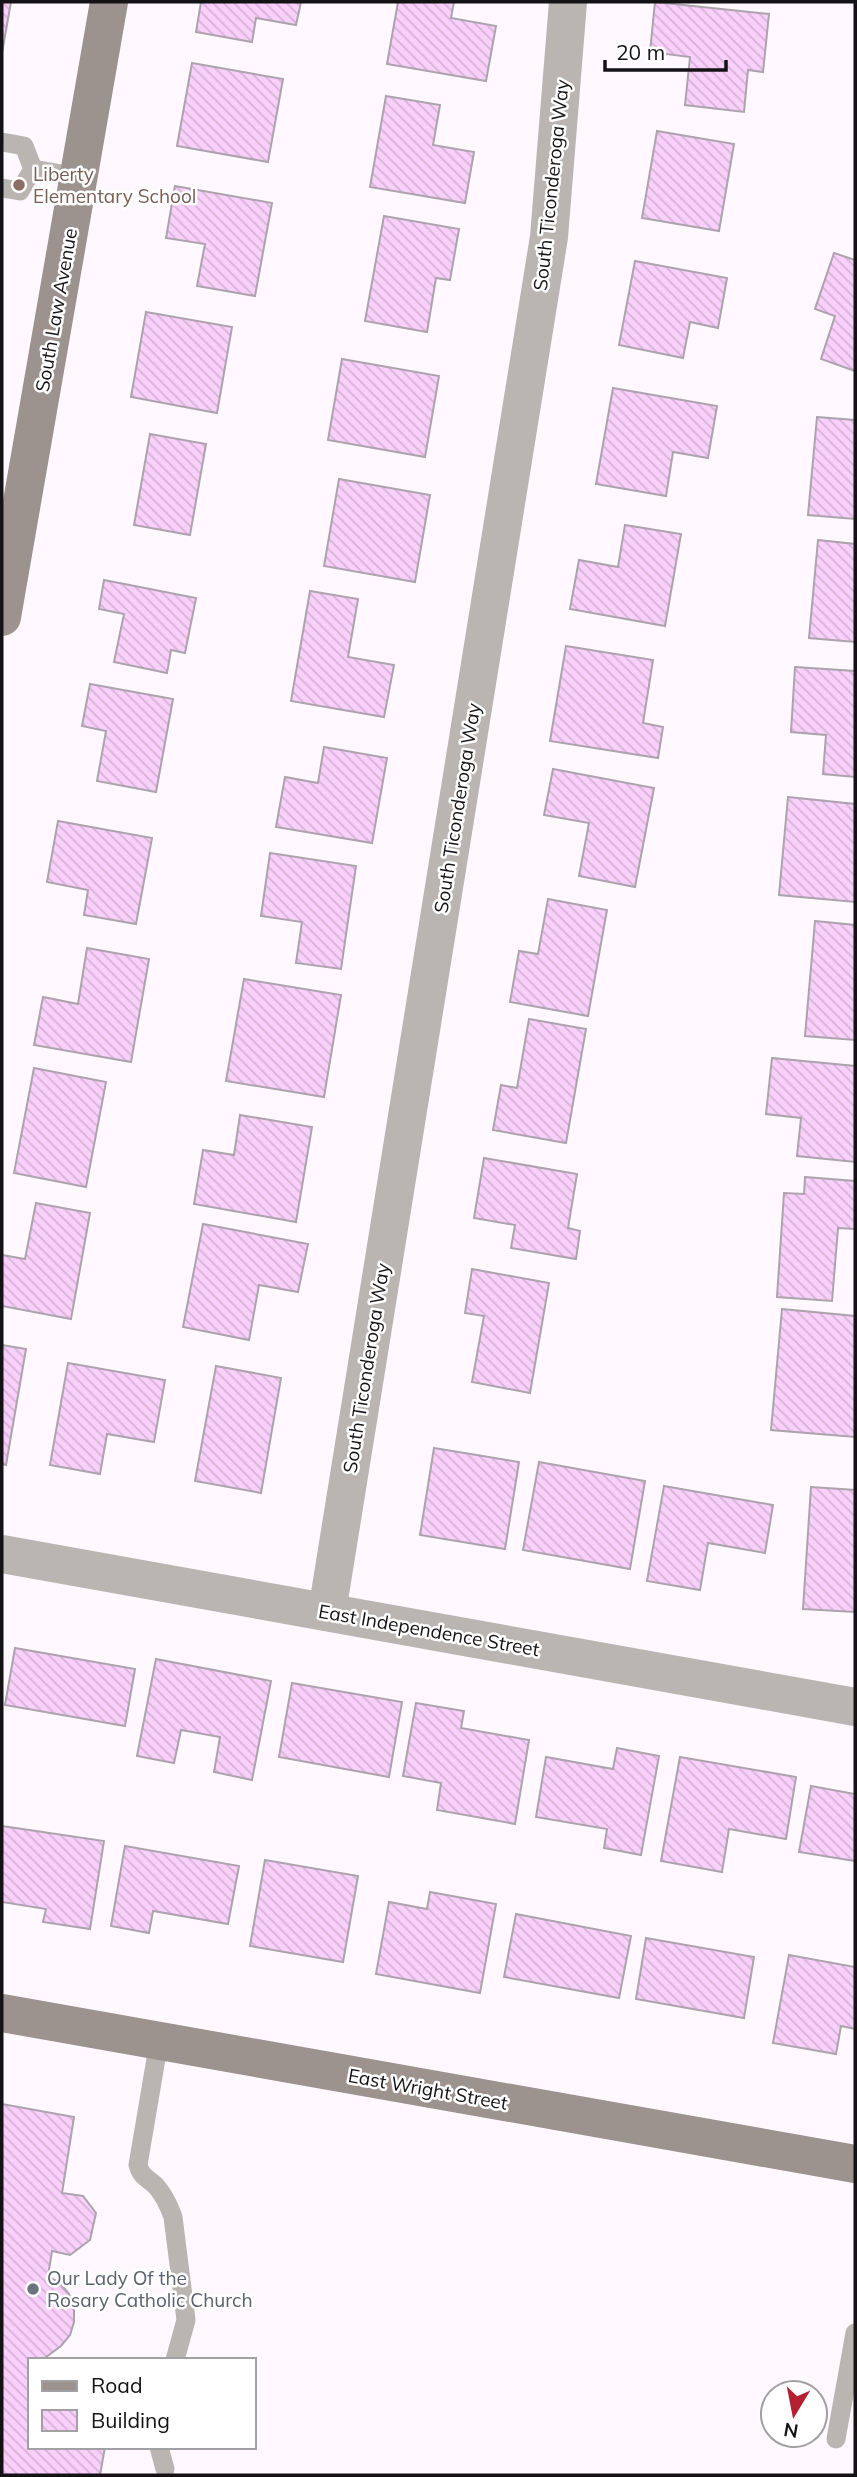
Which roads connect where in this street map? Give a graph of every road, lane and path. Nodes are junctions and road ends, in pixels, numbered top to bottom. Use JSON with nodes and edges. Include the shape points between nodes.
{"nodes":[{"id":1,"x":109,"y":2,"type":"edge"},
{"id":2,"x":568,"y":2,"type":"edge"},
{"id":3,"x":2,"y":142,"type":"edge"},
{"id":4,"x":33,"y":169,"type":"junction"},
{"id":5,"x":79,"y":177,"type":"junction"},
{"id":6,"x":2,"y":188,"type":"edge"},
{"id":7,"x":2,"y":618,"type":"edge"},
{"id":8,"x":2,"y":1555,"type":"edge"},
{"id":9,"x":327,"y":1612,"type":"junction"},
{"id":10,"x":855,"y":1707,"type":"edge"},
{"id":11,"x":2,"y":2013,"type":"edge"},
{"id":12,"x":159,"y":2041,"type":"junction"},
{"id":13,"x":855,"y":2164,"type":"edge"},
{"id":14,"x":855,"y":2333,"type":"edge"},
{"id":15,"x":176,"y":2358,"type":"edge"},
{"id":16,"x":836,"y":2439,"type":"dead end"},
{"id":17,"x":160,"y":2449,"type":"edge"},
{"id":18,"x":165,"y":2469,"type":"dead end"}],
"edges":[{"from":1,"to":5,"type":"street","name":"South Law Avenue"},
{"from":2,"to":9,"type":"street","name":"South Ticonderoga Way","via":[[550,237]]},
{"from":3,"to":4,"type":"lane","via":[[24,146]]},
{"from":4,"to":5,"type":"lane"},
{"from":4,"to":6,"type":"lane","via":[[20,191]]},
{"from":5,"to":7,"type":"street","name":"South Law Avenue"},
{"from":8,"to":9,"type":"street","name":"East Independence Street"},
{"from":9,"to":10,"type":"street","name":"East Independence Street"},
{"from":11,"to":12,"type":"street","name":"East Wright Street"},
{"from":12,"to":13,"type":"street","name":"East Wright Street"},
{"from":12,"to":15,"type":"lane","via":[[138,2165],[173,2217],[186,2320]]},
{"from":14,"to":16,"type":"lane"},
{"from":17,"to":18,"type":"lane"}]}
